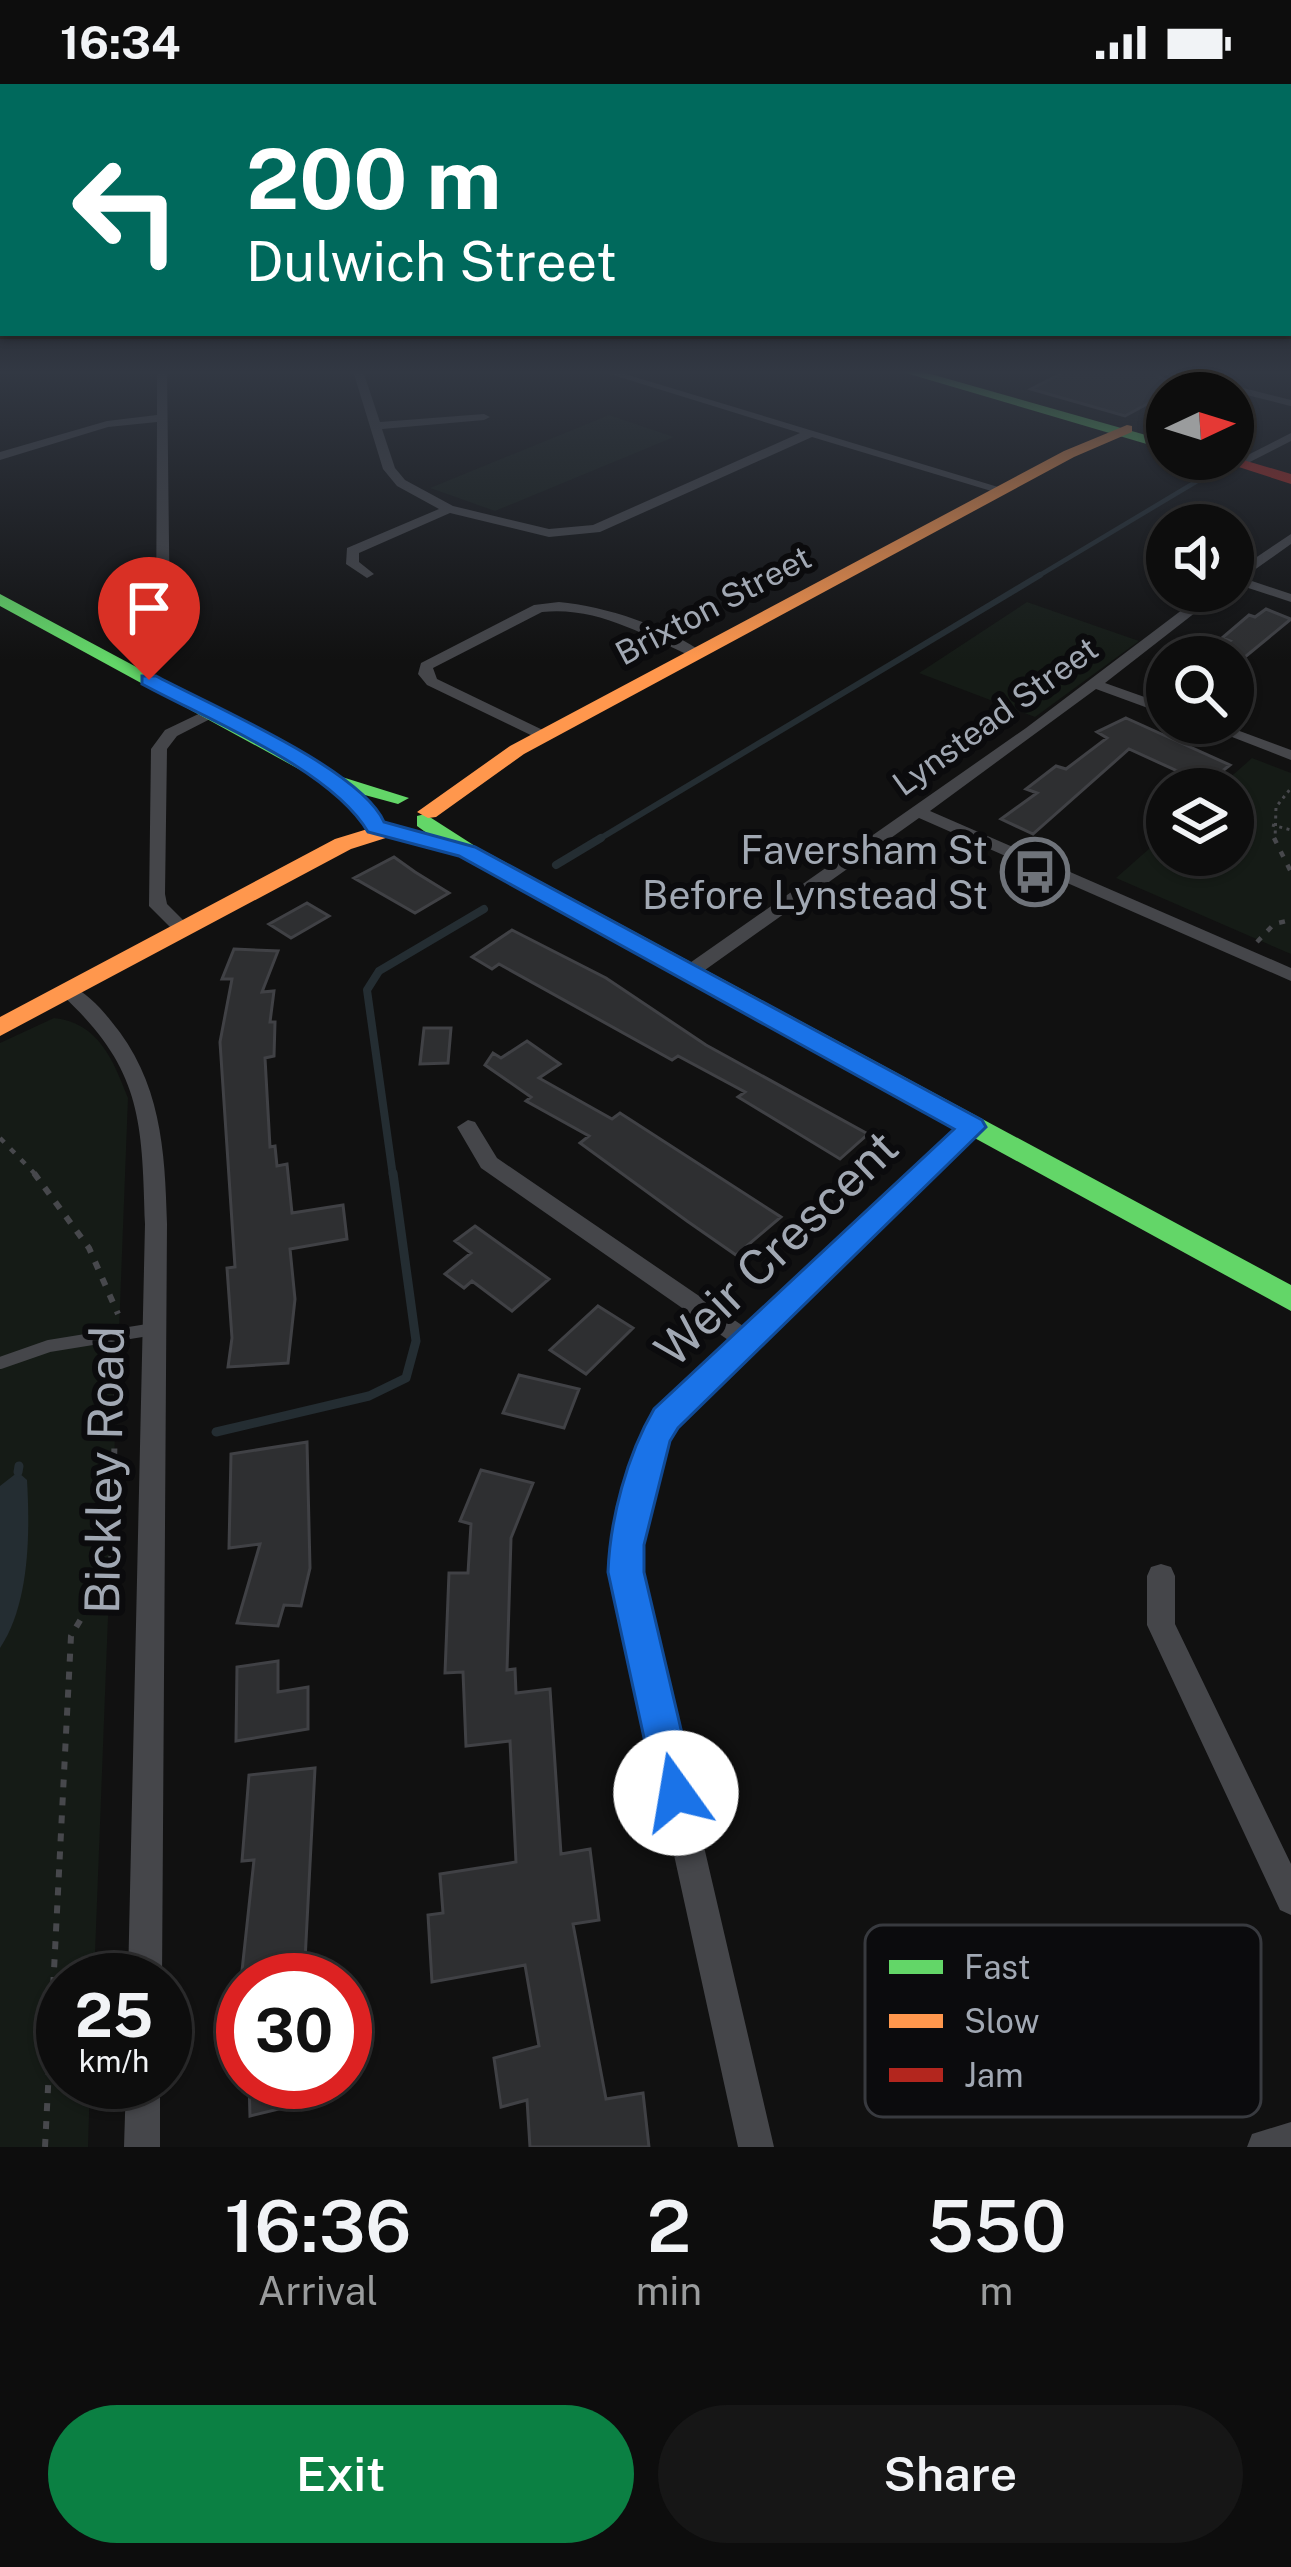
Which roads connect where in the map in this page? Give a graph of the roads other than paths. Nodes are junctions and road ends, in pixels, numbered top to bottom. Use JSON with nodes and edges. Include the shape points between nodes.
{"nodes":[{"id":1,"x":163,"y":467,"type":"edge"},
{"id":2,"x":389,"y":467,"type":"edge"},
{"id":3,"x":730,"y":467,"type":"edge"},
{"id":4,"x":925,"y":467,"type":"edge"},
{"id":5,"x":1044,"y":467,"type":"edge"},
{"id":6,"x":1002,"y":490,"type":"junction"},
{"id":7,"x":449,"y":508,"type":"junction"},
{"id":8,"x":1291,"y":538,"type":"edge"},
{"id":9,"x":1254,"y":564,"type":"edge"},
{"id":10,"x":367,"y":574,"type":"dead end"},
{"id":11,"x":1254,"y":586,"type":"edge"},
{"id":12,"x":1291,"y":598,"type":"edge"},
{"id":13,"x":0,"y":599,"type":"edge"},
{"id":14,"x":1187,"y":612,"type":"edge"},
{"id":15,"x":153,"y":645,"type":"dead end"},
{"id":16,"x":698,"y":653,"type":"junction"},
{"id":17,"x":1095,"y":684,"type":"junction"},
{"id":18,"x":1146,"y":702,"type":"edge"},
{"id":19,"x":211,"y":713,"type":"junction"},
{"id":20,"x":543,"y":736,"type":"junction"},
{"id":21,"x":1254,"y":741,"type":"edge"},
{"id":22,"x":1291,"y":754,"type":"edge"},
{"id":23,"x":916,"y":812,"type":"junction"},
{"id":24,"x":398,"y":815,"type":"junction"},
{"id":25,"x":184,"y":930,"type":"junction"},
{"id":26,"x":691,"y":971,"type":"junction"},
{"id":27,"x":1291,"y":975,"type":"edge"},
{"id":28,"x":69,"y":991,"type":"junction"},
{"id":29,"x":0,"y":1028,"type":"edge"},
{"id":30,"x":468,"y":1127,"type":"dead end"},
{"id":31,"x":973,"y":1127,"type":"junction"},
{"id":32,"x":1291,"y":1299,"type":"edge"},
{"id":33,"x":154,"y":1329,"type":"junction"},
{"id":34,"x":747,"y":1341,"type":"junction"},
{"id":35,"x":0,"y":1363,"type":"edge"},
{"id":36,"x":1161,"y":1576,"type":"dead end"},
{"id":37,"x":1291,"y":1899,"type":"edge"},
{"id":38,"x":145,"y":1953,"type":"edge"},
{"id":39,"x":143,"y":2109,"type":"edge"},
{"id":40,"x":1291,"y":2140,"type":"edge"},
{"id":41,"x":142,"y":2147,"type":"edge"},
{"id":42,"x":756,"y":2147,"type":"edge"},
{"id":43,"x":1265,"y":2147,"type":"edge"}],
"edges":[{"from":1,"to":15,"type":"street","via":[[163,629]]},
{"from":2,"to":7,"type":"street","via":[[401,483]]},
{"from":3,"to":7,"type":"street","via":[[578,533]]},
{"from":4,"to":6,"type":"street"},
{"from":5,"to":6,"type":"main road","name":"Brixton Street"},
{"from":6,"to":16,"type":"main road","name":"Brixton Street"},
{"from":7,"to":10,"type":"street","via":[[352,551]]},
{"from":8,"to":9,"type":"street"},
{"from":11,"to":12,"type":"street"},
{"from":13,"to":19,"type":"main road"},
{"from":14,"to":17,"type":"street","name":"Lynstead Street"},
{"from":16,"to":20,"type":"main road","name":"Brixton Street"},
{"from":16,"to":20,"type":"street","via":[[587,607],[555,605],[426,666],[432,682]]},
{"from":17,"to":18,"type":"street"},
{"from":17,"to":23,"type":"street","name":"Lynstead Street"},
{"from":19,"to":24,"type":"main road"},
{"from":19,"to":25,"type":"street","via":[[159,748],[156,894]]},
{"from":20,"to":24,"type":"main road","name":"Brixton Street"},
{"from":21,"to":22,"type":"street"},
{"from":23,"to":26,"type":"street","name":"Lynstead Street"},
{"from":23,"to":27,"type":"street"},
{"from":24,"to":25,"type":"main road","name":"Brixton Street"},
{"from":24,"to":26,"type":"main road"},
{"from":25,"to":28,"type":"main road","name":"Brixton Street"},
{"from":26,"to":31,"type":"main road"},
{"from":28,"to":29,"type":"main road","name":"Brixton Street"},
{"from":28,"to":33,"type":"street","name":"Bickley Road","via":[[115,1034],[146,1092]]},
{"from":30,"to":34,"type":"street","via":[[489,1163]]},
{"from":31,"to":32,"type":"main road"},
{"from":31,"to":34,"type":"street","name":"Weir Crescent"},
{"from":33,"to":35,"type":"lane","via":[[49,1346]]},
{"from":33,"to":38,"type":"street","name":"Bickley Road"},
{"from":34,"to":42,"type":"street","name":"Weir Crescent","via":[[654,1438],[626,1572]]},
{"from":36,"to":37,"type":"street","via":[[1161,1625]]},
{"from":39,"to":41,"type":"street"},
{"from":40,"to":43,"type":"street"}]}
